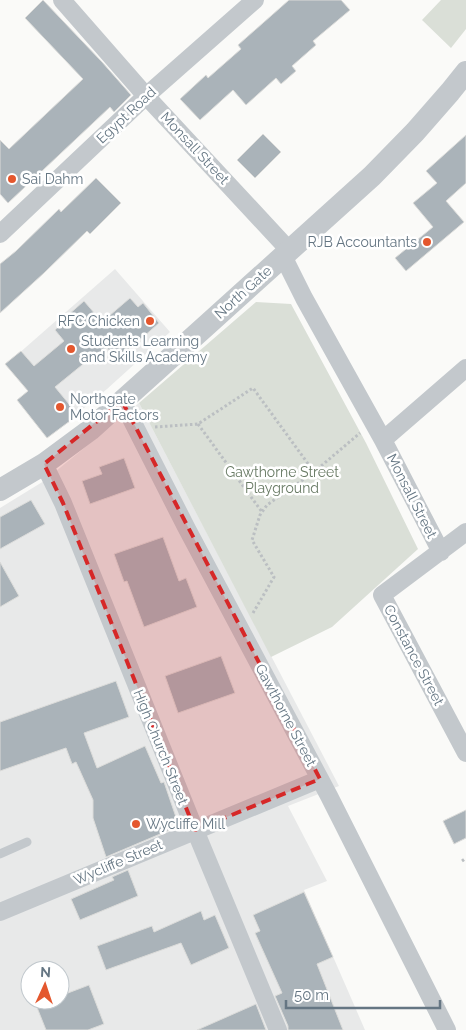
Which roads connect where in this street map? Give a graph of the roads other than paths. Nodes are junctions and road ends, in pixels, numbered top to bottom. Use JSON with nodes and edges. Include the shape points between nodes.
{"nodes":[{"id":1,"x":62,"y":0,"type":"edge"},
{"id":2,"x":255,"y":0,"type":"edge"},
{"id":3,"x":466,"y":72,"type":"edge"},
{"id":4,"x":146,"y":96,"type":"junction"},
{"id":5,"x":2,"y":230,"type":"edge"},
{"id":6,"x":286,"y":253,"type":"junction"},
{"id":7,"x":466,"y":368,"type":"edge"},
{"id":8,"x":122,"y":401,"type":"junction"},
{"id":9,"x":383,"y":440,"type":"junction"},
{"id":10,"x":44,"y":464,"type":"junction"},
{"id":11,"x":0,"y":490,"type":"edge"},
{"id":12,"x":466,"y":532,"type":"edge"},
{"id":13,"x":440,"y":552,"type":"junction"},
{"id":14,"x":466,"y":753,"type":"edge"},
{"id":15,"x":320,"y":779,"type":"junction"},
{"id":16,"x":195,"y":830,"type":"junction"},
{"id":17,"x":27,"y":842,"type":"dead end"},
{"id":18,"x":0,"y":854,"type":"edge"},
{"id":19,"x":0,"y":912,"type":"edge"},
{"id":20,"x":278,"y":1030,"type":"edge"},
{"id":21,"x":447,"y":1030,"type":"edge"}],
"edges":[{"from":1,"to":4,"type":"street","name":"Monsall Street"},
{"from":2,"to":4,"type":"street","name":"Egypt Road"},
{"from":3,"to":6,"type":"street","name":"North Gate","via":[[372,176]]},
{"from":4,"to":5,"type":"street","name":"Egypt Road"},
{"from":4,"to":6,"type":"street","name":"Monsall Street"},
{"from":6,"to":8,"type":"street","name":"North Gate"},
{"from":6,"to":9,"type":"street","name":"Monsall Street","via":[[304,298]]},
{"from":7,"to":9,"type":"street"},
{"from":8,"to":10,"type":"street","name":"North Gate"},
{"from":8,"to":15,"type":"street","name":"Gawthorne Street"},
{"from":9,"to":13,"type":"street","name":"Monsall Street"},
{"from":10,"to":11,"type":"street","name":"North Gate"},
{"from":10,"to":16,"type":"street","name":"High Church Street","via":[[63,503]]},
{"from":12,"to":13,"type":"street"},
{"from":13,"to":14,"type":"street","name":"Constance Street","via":[[382,595]]},
{"from":15,"to":16,"type":"street","name":"Wycliffe Street"},
{"from":15,"to":21,"type":"street","name":"Gawthorne Street"},
{"from":16,"to":19,"type":"street","name":"Wycliffe Street"},
{"from":16,"to":20,"type":"street","name":"High Church Street"},
{"from":17,"to":18,"type":"lane"}]}
